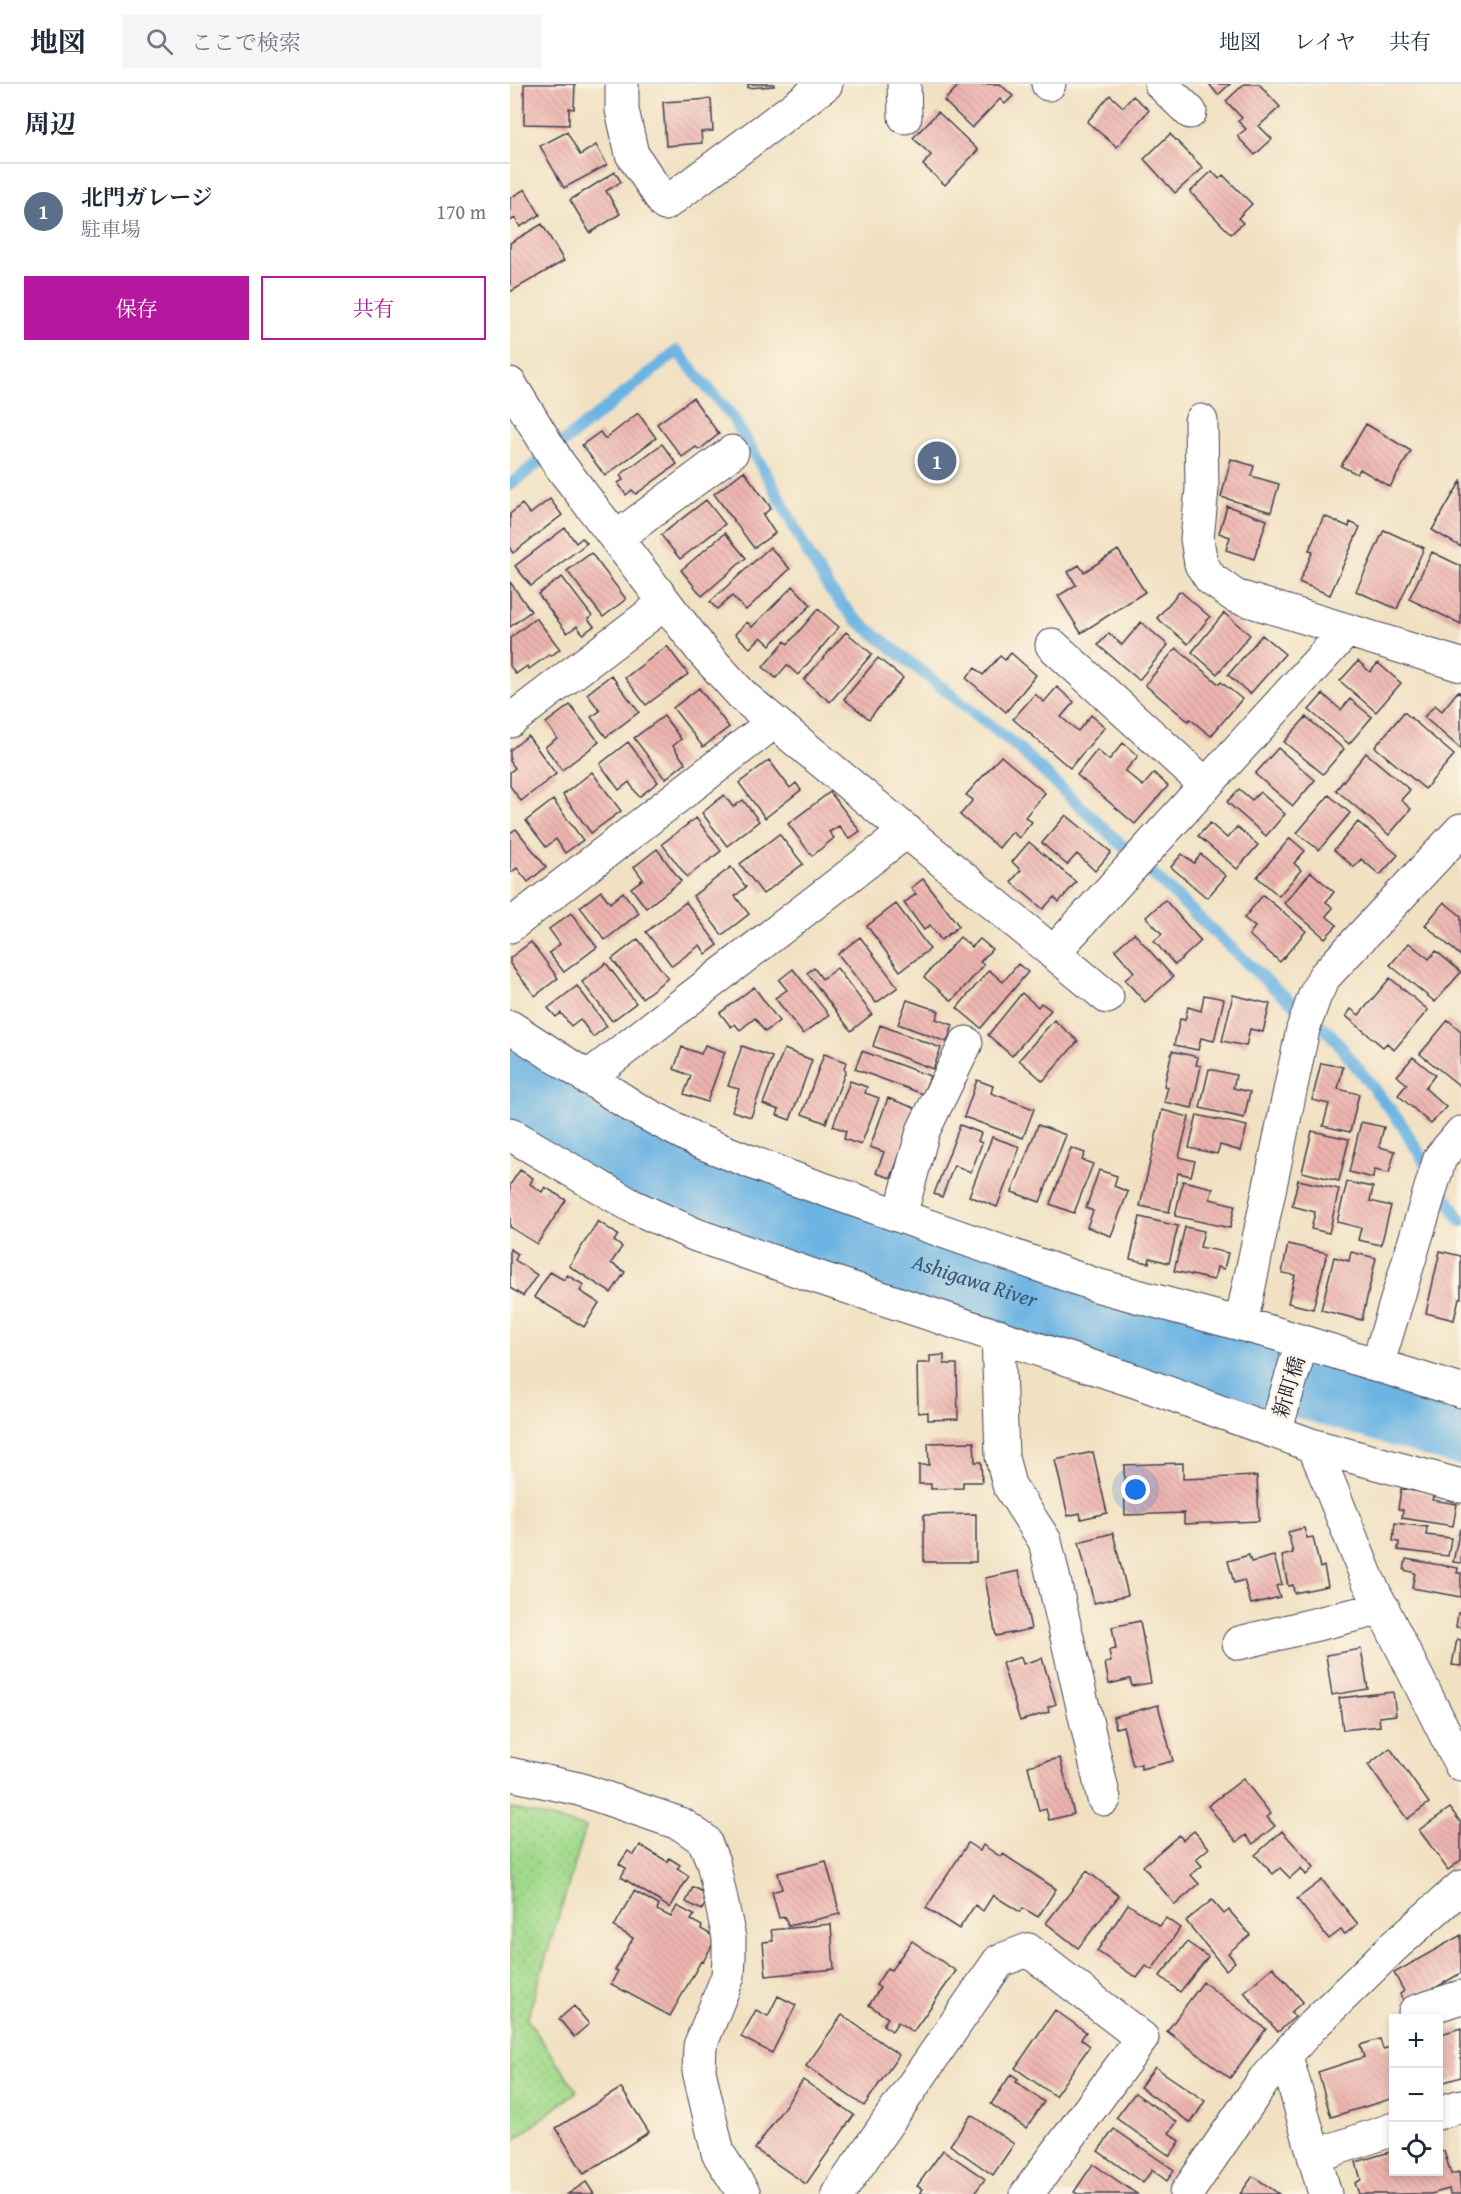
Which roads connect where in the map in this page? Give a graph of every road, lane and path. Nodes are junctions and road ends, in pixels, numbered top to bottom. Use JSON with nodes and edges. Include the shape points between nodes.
{"nodes":[{"id":1,"x":622,"y":84,"type":"edge"},
{"id":2,"x":826,"y":84,"type":"edge"},
{"id":3,"x":904,"y":84,"type":"edge"},
{"id":4,"x":1161,"y":84,"type":"edge"},
{"id":5,"x":1190,"y":112,"type":"dead end"},
{"id":6,"x":905,"y":117,"type":"dead end"},
{"id":7,"x":510,"y":384,"type":"edge"},
{"id":8,"x":1201,"y":421,"type":"dead end"},
{"id":9,"x":732,"y":452,"type":"dead end"},
{"id":10,"x":616,"y":538,"type":"junction"},
{"id":11,"x":665,"y":603,"type":"junction"},
{"id":12,"x":1347,"y":630,"type":"junction"},
{"id":13,"x":1052,"y":645,"type":"dead end"},
{"id":14,"x":1461,"y":665,"type":"edge"},
{"id":15,"x":510,"y":720,"type":"edge"},
{"id":16,"x":774,"y":722,"type":"junction"},
{"id":17,"x":1206,"y":785,"type":"junction"},
{"id":18,"x":1461,"y":830,"type":"edge"},
{"id":19,"x":906,"y":831,"type":"junction"},
{"id":20,"x":510,"y":926,"type":"edge"},
{"id":21,"x":1053,"y":953,"type":"junction"},
{"id":22,"x":1107,"y":997,"type":"dead end"},
{"id":23,"x":510,"y":1027,"type":"edge"},
{"id":24,"x":966,"y":1043,"type":"dead end"},
{"id":25,"x":587,"y":1078,"type":"junction"},
{"id":26,"x":1461,"y":1133,"type":"edge"},
{"id":27,"x":510,"y":1134,"type":"edge"},
{"id":28,"x":900,"y":1216,"type":"junction"},
{"id":29,"x":1241,"y":1324,"type":"junction"},
{"id":30,"x":998,"y":1335,"type":"junction"},
{"id":31,"x":1302,"y":1342,"type":"junction"},
{"id":32,"x":1377,"y":1366,"type":"junction"},
{"id":33,"x":1461,"y":1391,"type":"edge"},
{"id":34,"x":1275,"y":1432,"type":"junction"},
{"id":35,"x":1314,"y":1446,"type":"junction"},
{"id":36,"x":1461,"y":1486,"type":"edge"},
{"id":37,"x":1383,"y":1608,"type":"junction"},
{"id":38,"x":1239,"y":1643,"type":"dead end"},
{"id":39,"x":1461,"y":1766,"type":"edge"},
{"id":40,"x":510,"y":1774,"type":"edge"},
{"id":41,"x":1104,"y":1799,"type":"dead end"},
{"id":42,"x":1461,"y":1887,"type":"edge"},
{"id":43,"x":1461,"y":1997,"type":"edge"},
{"id":44,"x":1415,"y":2012,"type":"dead end"},
{"id":45,"x":1286,"y":2056,"type":"junction"},
{"id":46,"x":1461,"y":2106,"type":"edge"},
{"id":47,"x":1443,"y":2111,"type":"edge"},
{"id":48,"x":1389,"y":2131,"type":"edge"},
{"id":49,"x":1314,"y":2156,"type":"junction"},
{"id":50,"x":744,"y":2194,"type":"edge"},
{"id":51,"x":838,"y":2194,"type":"edge"},
{"id":52,"x":1027,"y":2194,"type":"edge"},
{"id":53,"x":1185,"y":2194,"type":"edge"},
{"id":54,"x":1325,"y":2194,"type":"edge"}],
"edges":[{"from":1,"to":2,"type":"street","via":[[622,110],[632,154],[665,204]]},
{"from":3,"to":6,"type":"street"},
{"from":4,"to":5,"type":"street"},
{"from":7,"to":10,"type":"street","via":[[559,464]]},
{"from":8,"to":12,"type":"street","via":[[1202,489],[1197,539],[1201,564],[1211,579],[1234,596]]},
{"from":9,"to":10,"type":"street"},
{"from":10,"to":11,"type":"street"},
{"from":11,"to":15,"type":"street"},
{"from":11,"to":16,"type":"street","via":[[744,697]]},
{"from":12,"to":14,"type":"street"},
{"from":12,"to":17,"type":"street"},
{"from":13,"to":17,"type":"street"},
{"from":16,"to":19,"type":"street"},
{"from":16,"to":20,"type":"street"},
{"from":17,"to":21,"type":"street"},
{"from":18,"to":29,"type":"street","via":[[1324,977],[1315,995],[1303,1029]]},
{"from":19,"to":21,"type":"street"},
{"from":19,"to":25,"type":"street"},
{"from":21,"to":22,"type":"street"},
{"from":23,"to":25,"type":"street"},
{"from":24,"to":28,"type":"street","via":[[923,1131]]},
{"from":25,"to":28,"type":"street","via":[[698,1141]]},
{"from":26,"to":32,"type":"street","via":[[1440,1158]]},
{"from":27,"to":30,"type":"street","via":[[632,1206],[696,1234]]},
{"from":28,"to":29,"type":"street","via":[[1096,1285]]},
{"from":29,"to":31,"type":"street"},
{"from":30,"to":34,"type":"street"},
{"from":30,"to":41,"type":"street","via":[[1002,1457],[1009,1485],[1045,1541]]},
{"from":31,"to":32,"type":"street"},
{"from":31,"to":34,"type":"street","name":"新町橋"},
{"from":32,"to":33,"type":"street"},
{"from":34,"to":35,"type":"street"},
{"from":35,"to":36,"type":"street"},
{"from":35,"to":37,"type":"street"},
{"from":37,"to":38,"type":"street"},
{"from":37,"to":39,"type":"street"},
{"from":40,"to":50,"type":"street","via":[[589,1792],[681,1824],[704,1840],[713,1862],[729,1938],[729,1957],[728,1976],[700,2046],[699,2071],[718,2153]]},
{"from":42,"to":45,"type":"street","via":[[1393,1947]]},
{"from":43,"to":44,"type":"street"},
{"from":45,"to":49,"type":"street"},
{"from":45,"to":53,"type":"street","via":[[1264,2080]]},
{"from":46,"to":47,"type":"street"},
{"from":48,"to":49,"type":"street"},
{"from":49,"to":54,"type":"street"},
{"from":51,"to":52,"type":"street","via":[[999,1961],[1028,1950],[1142,2038]]}]}
